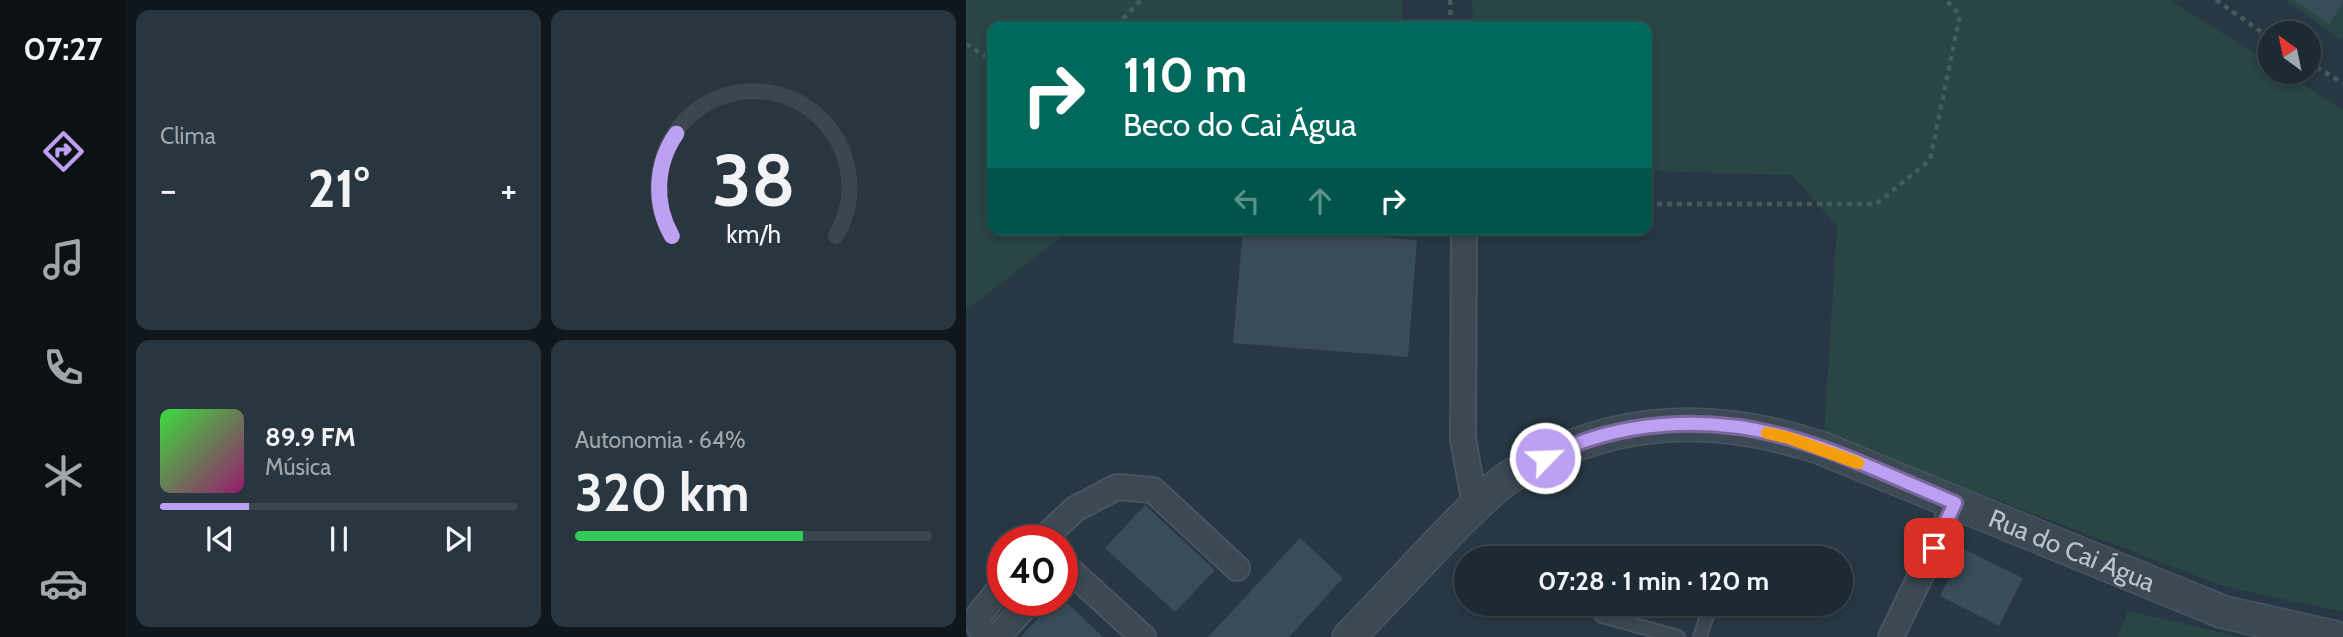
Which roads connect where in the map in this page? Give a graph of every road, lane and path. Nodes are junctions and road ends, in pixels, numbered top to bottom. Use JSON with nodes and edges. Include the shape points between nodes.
{"nodes":[{"id":1,"x":1141,"y":0,"type":"edge"},
{"id":2,"x":1450,"y":0,"type":"edge"},
{"id":3,"x":1946,"y":0,"type":"edge"},
{"id":4,"x":2216,"y":0,"type":"edge"},
{"id":5,"x":1121,"y":21,"type":"edge"},
{"id":6,"x":1451,"y":21,"type":"edge"},
{"id":7,"x":2258,"y":30,"type":"edge"},
{"id":8,"x":966,"y":44,"type":"edge"},
{"id":9,"x":987,"y":57,"type":"edge"},
{"id":10,"x":2321,"y":70,"type":"edge"},
{"id":11,"x":2343,"y":83,"type":"edge"},
{"id":12,"x":1652,"y":204,"type":"edge"},
{"id":13,"x":1464,"y":235,"type":"edge"},
{"id":14,"x":1955,"y":503,"type":"junction"},
{"id":15,"x":1475,"y":505,"type":"junction"},
{"id":16,"x":1058,"y":525,"type":"edge"},
{"id":17,"x":1237,"y":568,"type":"dead end"},
{"id":18,"x":1078,"y":578,"type":"edge"},
{"id":19,"x":987,"y":605,"type":"edge"},
{"id":20,"x":1016,"y":616,"type":"edge"},
{"id":21,"x":1602,"y":616,"type":"dead end"},
{"id":22,"x":1707,"y":616,"type":"edge"},
{"id":23,"x":986,"y":637,"type":"edge"},
{"id":24,"x":997,"y":637,"type":"edge"},
{"id":25,"x":1143,"y":637,"type":"edge"},
{"id":26,"x":1349,"y":637,"type":"edge"},
{"id":27,"x":1678,"y":637,"type":"edge"},
{"id":28,"x":1700,"y":637,"type":"edge"},
{"id":29,"x":1891,"y":637,"type":"edge"},
{"id":30,"x":2333,"y":637,"type":"edge"}],
"edges":[{"from":1,"to":5,"type":"path"},
{"from":2,"to":6,"type":"path"},
{"from":3,"to":12,"type":"path","via":[[1961,15],[1930,160],[1876,204]]},
{"from":4,"to":7,"type":"path"},
{"from":8,"to":9,"type":"path"},
{"from":10,"to":11,"type":"path"},
{"from":13,"to":15,"type":"street","via":[[1463,439]]},
{"from":14,"to":15,"type":"street","name":"Rua do Cai Água","via":[[1789,438],[1740,427],[1680,423],[1620,430],[1562,449],[1509,477]]},
{"from":14,"to":29,"type":"street"},
{"from":14,"to":30,"type":"street","name":"Rua do Cai Água","via":[[2222,612]]},
{"from":15,"to":26,"type":"street","name":"Rua do Cai Água"},
{"from":16,"to":17,"type":"street","via":[[1074,509],[1117,487],[1153,490]]},
{"from":18,"to":25,"type":"street"},
{"from":19,"to":23,"type":"street","via":[[975,620]]},
{"from":20,"to":24,"type":"street"},
{"from":21,"to":27,"type":"lane"},
{"from":22,"to":28,"type":"lane"}]}
